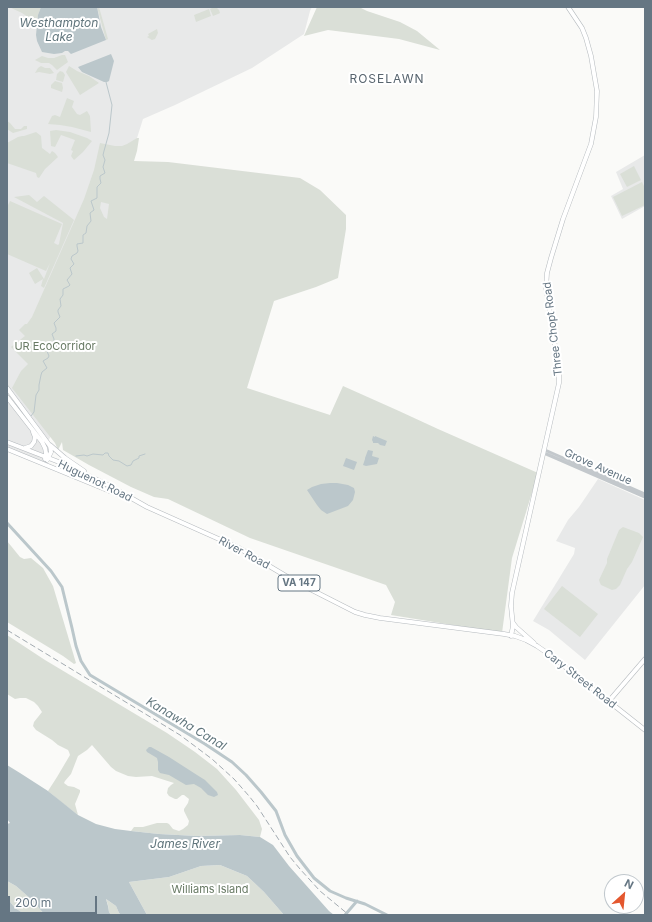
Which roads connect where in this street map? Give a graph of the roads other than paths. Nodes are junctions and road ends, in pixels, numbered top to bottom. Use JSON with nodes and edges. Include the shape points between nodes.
{"nodes":[{"id":1,"x":568,"y":7,"type":"edge"},
{"id":2,"x":7,"y":388,"type":"edge"},
{"id":3,"x":7,"y":397,"type":"edge"},
{"id":4,"x":24,"y":418,"type":"junction"},
{"id":5,"x":7,"y":442,"type":"edge"},
{"id":6,"x":48,"y":443,"type":"junction"},
{"id":7,"x":24,"y":448,"type":"junction"},
{"id":8,"x":7,"y":449,"type":"edge"},
{"id":9,"x":544,"y":451,"type":"junction"},
{"id":10,"x":47,"y":457,"type":"junction"},
{"id":11,"x":44,"y":463,"type":"junction"},
{"id":12,"x":96,"y":479,"type":"junction"},
{"id":13,"x":645,"y":494,"type":"edge"},
{"id":14,"x":645,"y":497,"type":"edge"},
{"id":15,"x":139,"y":503,"type":"junction"},
{"id":16,"x":512,"y":621,"type":"junction"},
{"id":17,"x":511,"y":636,"type":"junction"},
{"id":18,"x":537,"y":646,"type":"junction"},
{"id":19,"x":645,"y":659,"type":"edge"},
{"id":20,"x":609,"y":701,"type":"junction"},
{"id":21,"x":645,"y":730,"type":"edge"}],
"edges":[{"from":1,"to":9,"type":"main road","name":"Three Chopt Road","via":[[587,40],[595,77],[597,110],[591,144],[566,210],[547,273],[546,288],[560,378]]},
{"from":2,"to":6,"type":"main road"},
{"from":3,"to":4,"type":"main road"},
{"from":4,"to":7,"type":"main road","via":[[35,439],[32,445]]},
{"from":4,"to":10,"type":"main road","via":[[42,442]]},
{"from":5,"to":7,"type":"main road","name":"Huguenot Road","number":"VA 147"},
{"from":6,"to":10,"type":"main road","via":[[51,450]]},
{"from":6,"to":12,"type":"main road","via":[[71,464]]},
{"from":7,"to":10,"type":"main road","name":"Huguenot Road","number":"VA 147"},
{"from":8,"to":11,"type":"main road","name":"Huguenot Road","number":"VA 147"},
{"from":9,"to":13,"type":"street","name":"Grove Avenue"},
{"from":9,"to":14,"type":"street","name":"Grove Avenue"},
{"from":9,"to":16,"type":"main road","name":"Three Chopt Road","via":[[512,593]]},
{"from":10,"to":11,"type":"main road"},
{"from":10,"to":12,"type":"main road","name":"Huguenot Road","number":"VA 147"},
{"from":11,"to":15,"type":"main road","name":"Huguenot Road","number":"VA 147"},
{"from":12,"to":15,"type":"main road","name":"Huguenot Road","number":"VA 147"},
{"from":15,"to":17,"type":"main road","name":"River Road","number":"VA 147","via":[[239,548],[354,612],[380,618]]},
{"from":16,"to":17,"type":"main road","name":"Three Chopt Road"},
{"from":16,"to":18,"type":"main road"},
{"from":17,"to":18,"type":"main road","name":"Cary Street Road","number":"VA 147"},
{"from":18,"to":20,"type":"main road","name":"Cary Street Road","number":"VA 147"},
{"from":19,"to":20,"type":"main road"},
{"from":20,"to":21,"type":"main road","name":"Cary Street Road","number":"VA 147"}]}
